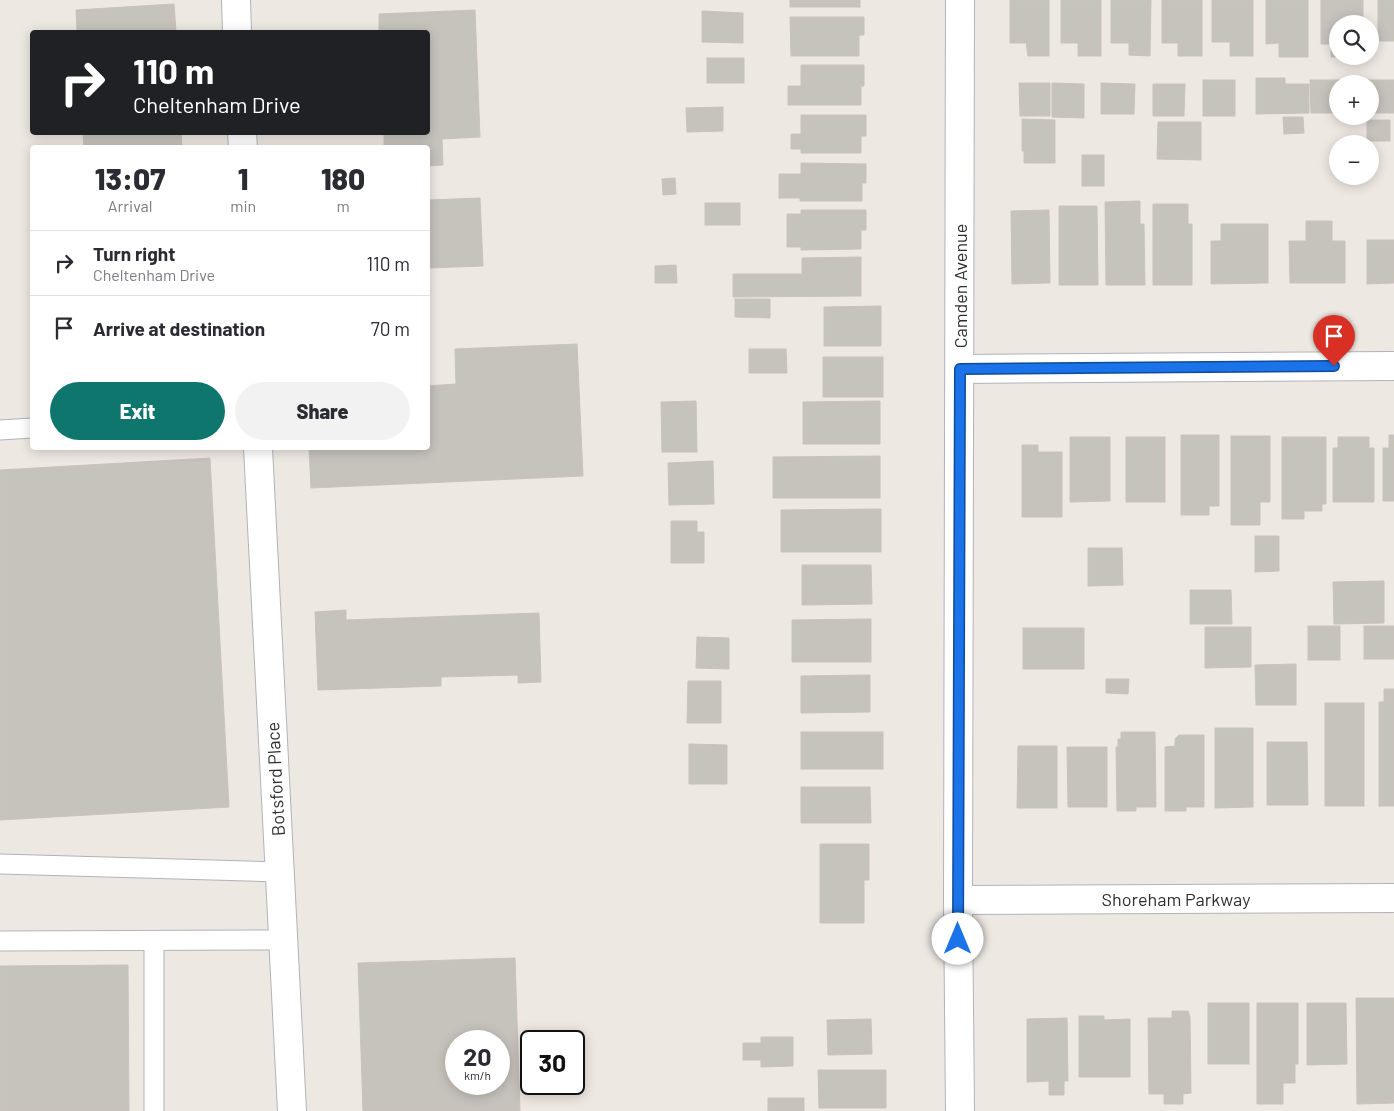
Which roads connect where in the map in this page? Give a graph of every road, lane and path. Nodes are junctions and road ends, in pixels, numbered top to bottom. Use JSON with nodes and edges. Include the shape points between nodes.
{"nodes":[{"id":1,"x":236,"y":0,"type":"edge"},
{"id":2,"x":960,"y":0,"type":"edge"},
{"id":3,"x":237,"y":30,"type":"edge"},
{"id":4,"x":1394,"y":366,"type":"edge"},
{"id":5,"x":960,"y":369,"type":"junction"},
{"id":6,"x":30,"y":428,"type":"edge"},
{"id":7,"x":0,"y":430,"type":"edge"},
{"id":8,"x":258,"y":450,"type":"edge"},
{"id":9,"x":0,"y":864,"type":"edge"},
{"id":10,"x":280,"y":872,"type":"junction"},
{"id":11,"x":1394,"y":898,"type":"edge"},
{"id":12,"x":958,"y":900,"type":"junction"},
{"id":13,"x":283,"y":940,"type":"junction"},
{"id":14,"x":0,"y":941,"type":"edge"},
{"id":15,"x":154,"y":941,"type":"junction"},
{"id":16,"x":154,"y":1111,"type":"edge"},
{"id":17,"x":292,"y":1111,"type":"edge"},
{"id":18,"x":960,"y":1111,"type":"edge"}],
"edges":[{"from":1,"to":3,"type":"street"},
{"from":2,"to":5,"type":"street","name":"Camden Avenue"},
{"from":4,"to":5,"type":"street"},
{"from":5,"to":12,"type":"street","name":"Camden Avenue"},
{"from":6,"to":7,"type":"lane"},
{"from":8,"to":10,"type":"street","name":"Botsford Place"},
{"from":9,"to":10,"type":"lane"},
{"from":10,"to":13,"type":"street","name":"Botsford Place"},
{"from":11,"to":12,"type":"street","name":"Shoreham Parkway"},
{"from":12,"to":18,"type":"street","name":"Camden Avenue"},
{"from":13,"to":15,"type":"lane"},
{"from":13,"to":17,"type":"street","name":"Botsford Place"},
{"from":14,"to":15,"type":"lane"},
{"from":15,"to":16,"type":"lane"}]}
